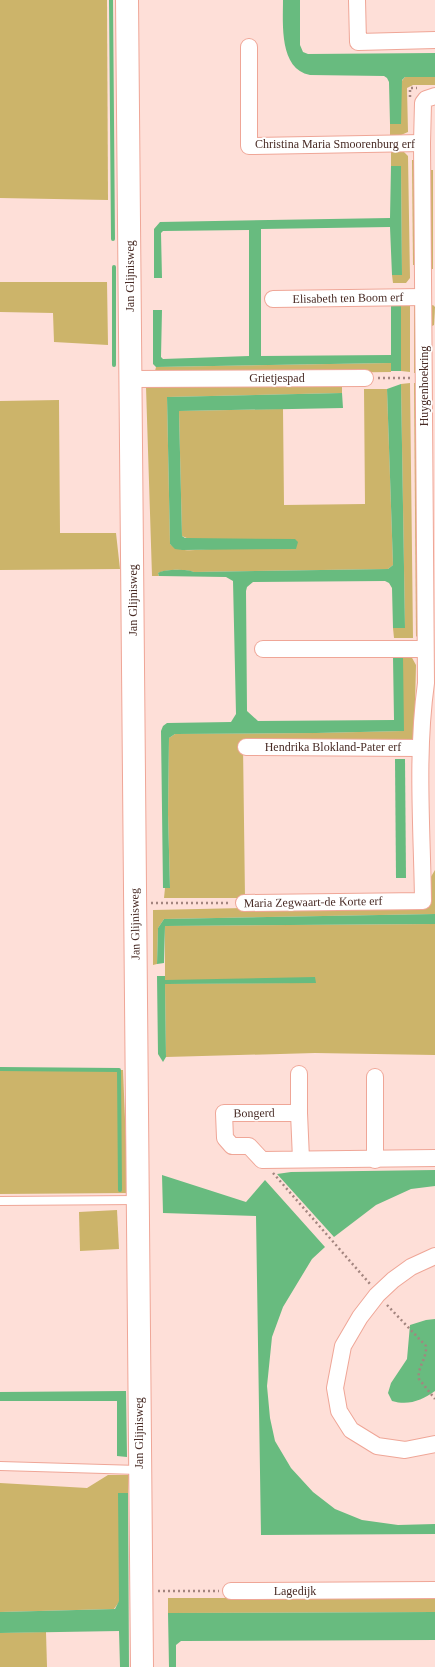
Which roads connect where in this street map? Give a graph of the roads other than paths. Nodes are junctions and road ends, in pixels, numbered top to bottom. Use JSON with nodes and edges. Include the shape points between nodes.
{"nodes":[{"id":1,"x":127,"y":0,"type":"edge"},
{"id":2,"x":357,"y":0,"type":"edge"},
{"id":3,"x":435,"y":40,"type":"edge"},
{"id":4,"x":248,"y":47,"type":"dead end"},
{"id":5,"x":435,"y":96,"type":"edge"},
{"id":6,"x":422,"y":144,"type":"junction"},
{"id":7,"x":423,"y":297,"type":"junction"},
{"id":8,"x":274,"y":299,"type":"dead end"},
{"id":9,"x":429,"y":341,"type":"edge"},
{"id":10,"x":365,"y":378,"type":"road end"},
{"id":11,"x":130,"y":379,"type":"junction"},
{"id":12,"x":429,"y":400,"type":"edge"},
{"id":13,"x":263,"y":649,"type":"dead end"},
{"id":14,"x":425,"y":649,"type":"junction"},
{"id":15,"x":430,"y":686,"type":"edge"},
{"id":16,"x":428,"y":715,"type":"edge"},
{"id":17,"x":246,"y":747,"type":"dead end"},
{"id":18,"x":420,"y":748,"type":"junction"},
{"id":19,"x":423,"y":845,"type":"junction"},
{"id":20,"x":435,"y":855,"type":"edge"},
{"id":21,"x":244,"y":903,"type":"road end"},
{"id":22,"x":299,"y":1074,"type":"dead end"},
{"id":23,"x":375,"y":1077,"type":"dead end"},
{"id":24,"x":299,"y":1113,"type":"junction"},
{"id":25,"x":435,"y":1158,"type":"edge"},
{"id":26,"x":301,"y":1159,"type":"junction"},
{"id":27,"x":375,"y":1160,"type":"junction"},
{"id":28,"x":138,"y":1200,"type":"junction"},
{"id":29,"x":0,"y":1201,"type":"edge"},
{"id":30,"x":435,"y":1256,"type":"edge"},
{"id":31,"x":435,"y":1444,"type":"edge"},
{"id":32,"x":0,"y":1466,"type":"edge"},
{"id":33,"x":140,"y":1470,"type":"junction"},
{"id":34,"x":435,"y":1590,"type":"edge"},
{"id":35,"x":231,"y":1591,"type":"road end"},
{"id":36,"x":142,"y":1667,"type":"edge"}],
"edges":[{"from":1,"to":11,"type":"street","name":"Jan Glijnisweg"},
{"from":2,"to":3,"type":"street","via":[[358,42]]},
{"from":4,"to":6,"type":"street","name":"Christina Maria Smoorenburg erf","via":[[249,146]]},
{"from":5,"to":6,"type":"street","name":"Huygenhoekring","via":[[423,103]]},
{"from":6,"to":7,"type":"street","name":"Huygenhoekring"},
{"from":7,"to":8,"type":"street","name":"Elisabeth ten Boom erf"},
{"from":7,"to":9,"type":"street","name":"Huygenhoekring"},
{"from":9,"to":12,"type":"street","name":"Huygenhoekring","via":[[424,378]]},
{"from":10,"to":11,"type":"street","name":"Grietjespad"},
{"from":11,"to":28,"type":"street","name":"Jan Glijnisweg"},
{"from":12,"to":14,"type":"street","name":"Huygenhoekring"},
{"from":13,"to":14,"type":"street"},
{"from":14,"to":15,"type":"street","name":"Huygenhoekring"},
{"from":15,"to":16,"type":"street","name":"Huygenhoekring"},
{"from":16,"to":18,"type":"street","name":"Huygenhoekring"},
{"from":17,"to":18,"type":"street","name":"Hendrika Blokland-Pater erf"},
{"from":18,"to":19,"type":"street","name":"Huygenhoekring"},
{"from":19,"to":20,"type":"street"},
{"from":19,"to":21,"type":"street","name":"Maria Zegwaart-de Korte erf","via":[[424,900]]},
{"from":22,"to":24,"type":"street"},
{"from":23,"to":27,"type":"street"},
{"from":24,"to":26,"type":"street"},
{"from":24,"to":26,"type":"street","name":"Bongerd","via":[[224,1113],[225,1138],[232,1146],[249,1146],[262,1160]]},
{"from":25,"to":27,"type":"street"},
{"from":26,"to":27,"type":"street"},
{"from":28,"to":29,"type":"lane"},
{"from":28,"to":33,"type":"street","name":"Jan Glijnisweg"},
{"from":30,"to":31,"type":"street","via":[[411,1267],[378,1295],[360,1316],[343,1346],[335,1388],[339,1411],[351,1430],[377,1446],[405,1450]]},
{"from":32,"to":33,"type":"lane"},
{"from":33,"to":36,"type":"street","name":"Jan Glijnisweg"},
{"from":34,"to":35,"type":"street","name":"Lagedijk"}]}
